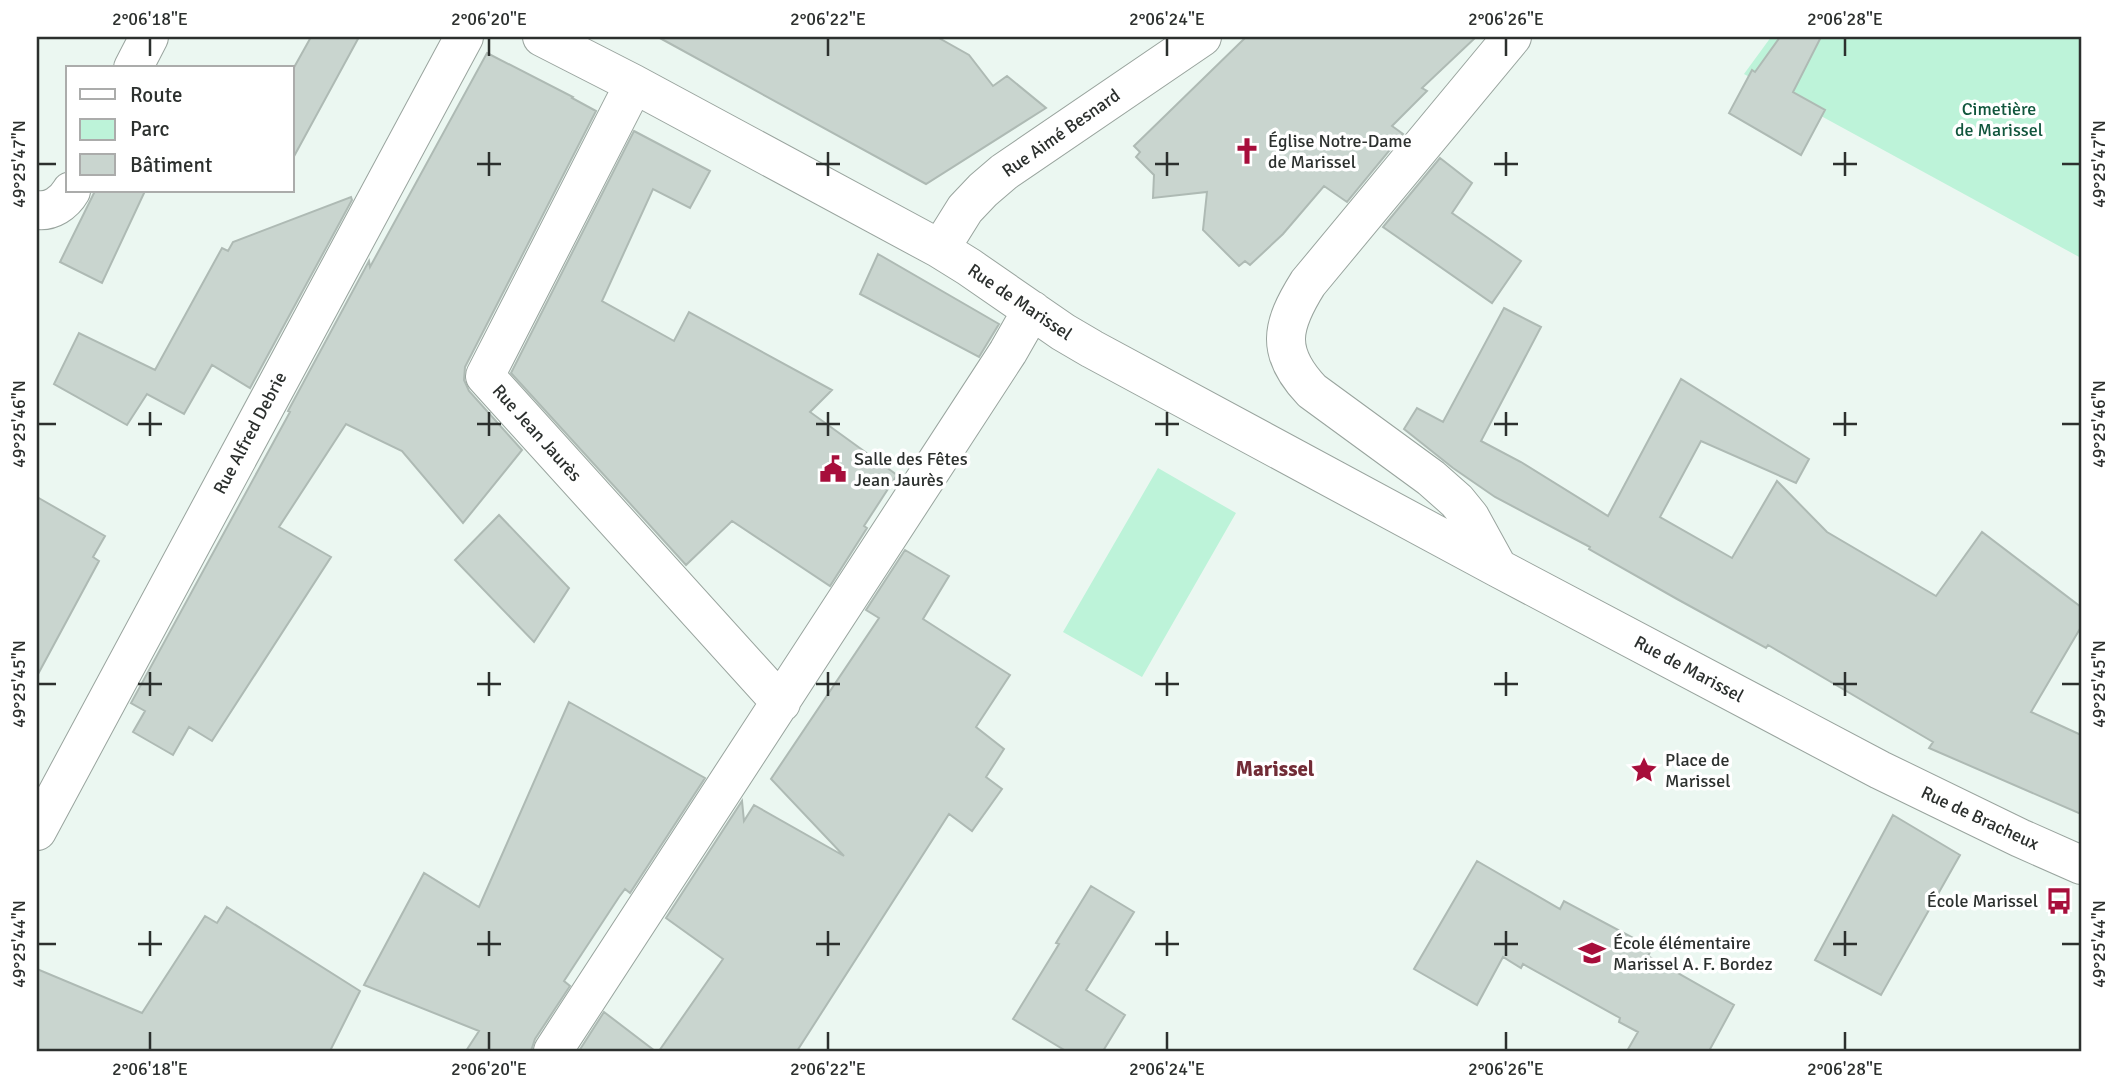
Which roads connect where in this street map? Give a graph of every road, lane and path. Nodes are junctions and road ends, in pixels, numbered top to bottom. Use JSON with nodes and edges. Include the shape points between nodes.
{"nodes":[{"id":1,"x":149,"y":37,"type":"edge"},
{"id":2,"x":464,"y":37,"type":"edge"},
{"id":3,"x":542,"y":37,"type":"edge"},
{"id":4,"x":1202,"y":37,"type":"edge"},
{"id":5,"x":1512,"y":37,"type":"edge"},
{"id":6,"x":134,"y":66,"type":"edge"},
{"id":7,"x":635,"y":84,"type":"junction"},
{"id":8,"x":70,"y":192,"type":"edge"},
{"id":9,"x":37,"y":210,"type":"edge"},
{"id":10,"x":940,"y":249,"type":"junction"},
{"id":11,"x":1032,"y":310,"type":"junction"},
{"id":12,"x":1498,"y":568,"type":"junction"},
{"id":13,"x":781,"y":703,"type":"junction"},
{"id":14,"x":1880,"y":770,"type":"joint"},
{"id":15,"x":37,"y":831,"type":"edge"},
{"id":16,"x":2081,"y":865,"type":"edge"},
{"id":17,"x":553,"y":1051,"type":"edge"}],
"edges":[{"from":1,"to":6,"type":"street"},
{"from":2,"to":15,"type":"street","name":"Rue Alfred Debrie"},
{"from":3,"to":7,"type":"street","name":"Rue de Marissel"},
{"from":4,"to":10,"type":"street","name":"Rue Aimé Besnard","via":[[1004,172],[965,209]]},
{"from":5,"to":12,"type":"street","via":[[1308,283],[1292,307],[1287,327],[1291,365],[1301,379],[1457,501],[1471,517]]},
{"from":7,"to":10,"type":"street","name":"Rue de Marissel"},
{"from":7,"to":13,"type":"street","name":"Rue Jean Jaurès","via":[[485,376]]},
{"from":8,"to":9,"type":"street","via":[[58,205]]},
{"from":10,"to":11,"type":"street","name":"Rue de Marissel"},
{"from":11,"to":12,"type":"street","name":"Rue de Marissel","via":[[1092,349]]},
{"from":11,"to":13,"type":"street"},
{"from":12,"to":14,"type":"street","name":"Rue de Marissel"},
{"from":13,"to":17,"type":"street"},
{"from":14,"to":16,"type":"street","name":"Rue de Bracheux"}]}
